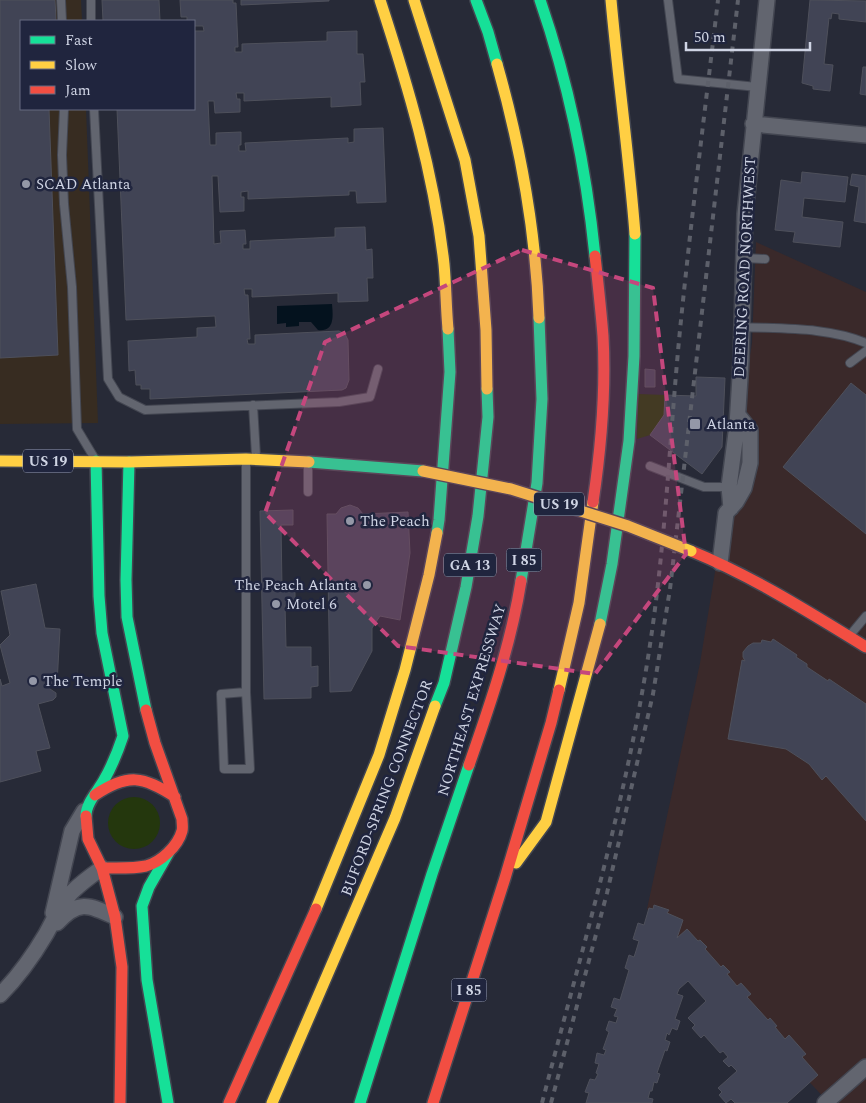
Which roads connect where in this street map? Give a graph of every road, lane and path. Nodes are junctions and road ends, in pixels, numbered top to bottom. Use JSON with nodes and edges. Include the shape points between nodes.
{"nodes":[{"id":1,"x":61,"y":0,"type":"edge"},
{"id":2,"x":91,"y":0,"type":"edge"},
{"id":3,"x":380,"y":0,"type":"edge"},
{"id":4,"x":414,"y":0,"type":"edge"},
{"id":5,"x":476,"y":0,"type":"edge"},
{"id":6,"x":540,"y":0,"type":"edge"},
{"id":7,"x":611,"y":0,"type":"edge"},
{"id":8,"x":668,"y":0,"type":"edge"},
{"id":9,"x":767,"y":0,"type":"edge"},
{"id":10,"x":62,"y":20,"type":"edge"},
{"id":11,"x":91,"y":20,"type":"edge"},
{"id":12,"x":757,"y":87,"type":"junction"},
{"id":13,"x":64,"y":110,"type":"edge"},
{"id":14,"x":94,"y":110,"type":"edge"},
{"id":15,"x":753,"y":124,"type":"junction"},
{"id":16,"x":866,"y":135,"type":"edge"},
{"id":17,"x":744,"y":258,"type":"junction"},
{"id":18,"x":765,"y":259,"type":"dead end"},
{"id":19,"x":742,"y":327,"type":"junction"},
{"id":20,"x":866,"y":343,"type":"edge"},
{"id":21,"x":866,"y":351,"type":"edge"},
{"id":22,"x":850,"y":363,"type":"dead end"},
{"id":23,"x":378,"y":369,"type":"dead end"},
{"id":24,"x":252,"y":405,"type":"junction"},
{"id":25,"x":738,"y":415,"type":"junction"},
{"id":26,"x":251,"y":459,"type":"junction"},
{"id":27,"x":96,"y":461,"type":"junction"},
{"id":28,"x":0,"y":462,"type":"edge"},
{"id":29,"x":129,"y":462,"type":"junction"},
{"id":30,"x":308,"y":462,"type":"junction"},
{"id":31,"x":650,"y":466,"type":"dead end"},
{"id":32,"x":729,"y":487,"type":"junction"},
{"id":33,"x":308,"y":492,"type":"dead end"},
{"id":34,"x":730,"y":508,"type":"junction"},
{"id":35,"x":720,"y":563,"type":"junction"},
{"id":36,"x":866,"y":616,"type":"edge"},
{"id":37,"x":849,"y":636,"type":"junction"},
{"id":38,"x":866,"y":648,"type":"edge"},
{"id":39,"x":246,"y":692,"type":"junction"},
{"id":40,"x":175,"y":797,"type":"junction"},
{"id":41,"x":92,"y":800,"type":"junction"},
{"id":42,"x":169,"y":852,"type":"junction"},
{"id":43,"x":102,"y":868,"type":"junction"},
{"id":44,"x":505,"y":878,"type":"junction"},
{"id":45,"x":115,"y":916,"type":"junction"},
{"id":46,"x":45,"y":935,"type":"junction"},
{"id":47,"x":0,"y":995,"type":"edge"},
{"id":48,"x":866,"y":1067,"type":"edge"},
{"id":49,"x":120,"y":1103,"type":"edge"},
{"id":50,"x":168,"y":1103,"type":"edge"},
{"id":51,"x":229,"y":1103,"type":"edge"},
{"id":52,"x":272,"y":1103,"type":"edge"},
{"id":53,"x":360,"y":1103,"type":"edge"},
{"id":54,"x":433,"y":1103,"type":"edge"},
{"id":55,"x":825,"y":1103,"type":"edge"}],
"edges":[{"from":1,"to":10,"type":"lane"},
{"from":2,"to":11,"type":"lane"},
{"from":3,"to":51,"type":"main road","name":"BUFORD-SPRING CONNECTOR","number":"GA 13","via":[[410,93],[432,186],[444,264],[450,372],[439,520],[406,670],[379,755],[320,899]]},
{"from":4,"to":52,"type":"main road","name":"BUFORD-SPRING CONNECTOR","number":"GA 13","via":[[465,160],[479,236],[488,417],[478,516],[444,683],[395,818]]},
{"from":5,"to":53,"type":"main road","name":"NORTHEAST EXPRESSWAY","number":"I 85","via":[[508,102],[524,179],[538,292],[542,380],[537,483],[515,618]]},
{"from":6,"to":44,"type":"main road","number":"I 85","via":[[576,124],[589,197],[602,328],[603,392],[597,475],[579,603],[551,722]]},
{"from":7,"to":44,"type":"main road","via":[[635,240],[629,441],[605,604],[546,822]]},
{"from":8,"to":12,"type":"lane","via":[[678,80]]},
{"from":9,"to":12,"type":"street","name":"DEERING ROAD NORTHWEST"},
{"from":12,"to":15,"type":"street","name":"DEERING ROAD NORTHWEST"},
{"from":13,"to":27,"type":"lane","via":[[64,204],[72,287],[77,429]]},
{"from":14,"to":24,"type":"lane","via":[[108,378],[120,397],[145,410]]},
{"from":15,"to":16,"type":"street"},
{"from":15,"to":17,"type":"street","name":"DEERING ROAD NORTHWEST"},
{"from":17,"to":18,"type":"lane"},
{"from":17,"to":19,"type":"street","name":"DEERING ROAD NORTHWEST"},
{"from":19,"to":20,"type":"lane","via":[[814,331],[852,337]]},
{"from":19,"to":25,"type":"street","name":"DEERING ROAD NORTHWEST"},
{"from":21,"to":22,"type":"lane"},
{"from":23,"to":24,"type":"lane","via":[[370,397],[338,402]]},
{"from":24,"to":26,"type":"lane"},
{"from":25,"to":32,"type":"street","name":"DEERING ROAD NORTHWEST"},
{"from":25,"to":34,"type":"street","name":"DEERING ROAD NORTHWEST","via":[[750,430],[750,463],[744,488]]},
{"from":26,"to":29,"type":"main road","number":"US 19"},
{"from":26,"to":30,"type":"main road","number":"US 19"},
{"from":26,"to":39,"type":"lane"},
{"from":27,"to":28,"type":"main road","number":"US 19"},
{"from":27,"to":29,"type":"main road","number":"US 19"},
{"from":27,"to":41,"type":"main road","via":[[102,633],[123,736],[120,749]]},
{"from":29,"to":40,"type":"main road","via":[[127,617],[150,727]]},
{"from":30,"to":33,"type":"lane"},
{"from":30,"to":35,"type":"main road","number":"US 19","bridge":true,"via":[[423,472],[511,489],[628,526]]},
{"from":31,"to":32,"type":"lane","via":[[704,487]]},
{"from":32,"to":34,"type":"street","name":"DEERING ROAD NORTHWEST"},
{"from":34,"to":35,"type":"street","name":"DEERING ROAD NORTHWEST","via":[[726,513]]},
{"from":35,"to":37,"type":"main road","number":"US 19"},
{"from":36,"to":37,"type":"lane"},
{"from":37,"to":38,"type":"main road","number":"US 19"},
{"from":39,"to":39,"type":"lane","via":[[221,694],[224,768],[250,769]]},
{"from":40,"to":41,"type":"main road","via":[[152,782],[126,779],[114,783]]},
{"from":40,"to":42,"type":"main road","via":[[182,831]]},
{"from":41,"to":43,"type":"main road","via":[[86,826]]},
{"from":41,"to":46,"type":"street","via":[[72,831]]},
{"from":42,"to":43,"type":"main road","via":[[146,866]]},
{"from":42,"to":50,"type":"main road","via":[[142,906],[147,980]]},
{"from":43,"to":45,"type":"main road"},
{"from":43,"to":46,"type":"street","via":[[72,892]]},
{"from":44,"to":54,"type":"main road","number":"I 85"},
{"from":45,"to":46,"type":"street","via":[[94,908],[75,908]]},
{"from":45,"to":49,"type":"main road","via":[[122,967]]},
{"from":46,"to":47,"type":"street","via":[[13,982]]},
{"from":48,"to":55,"type":"street"}]}
